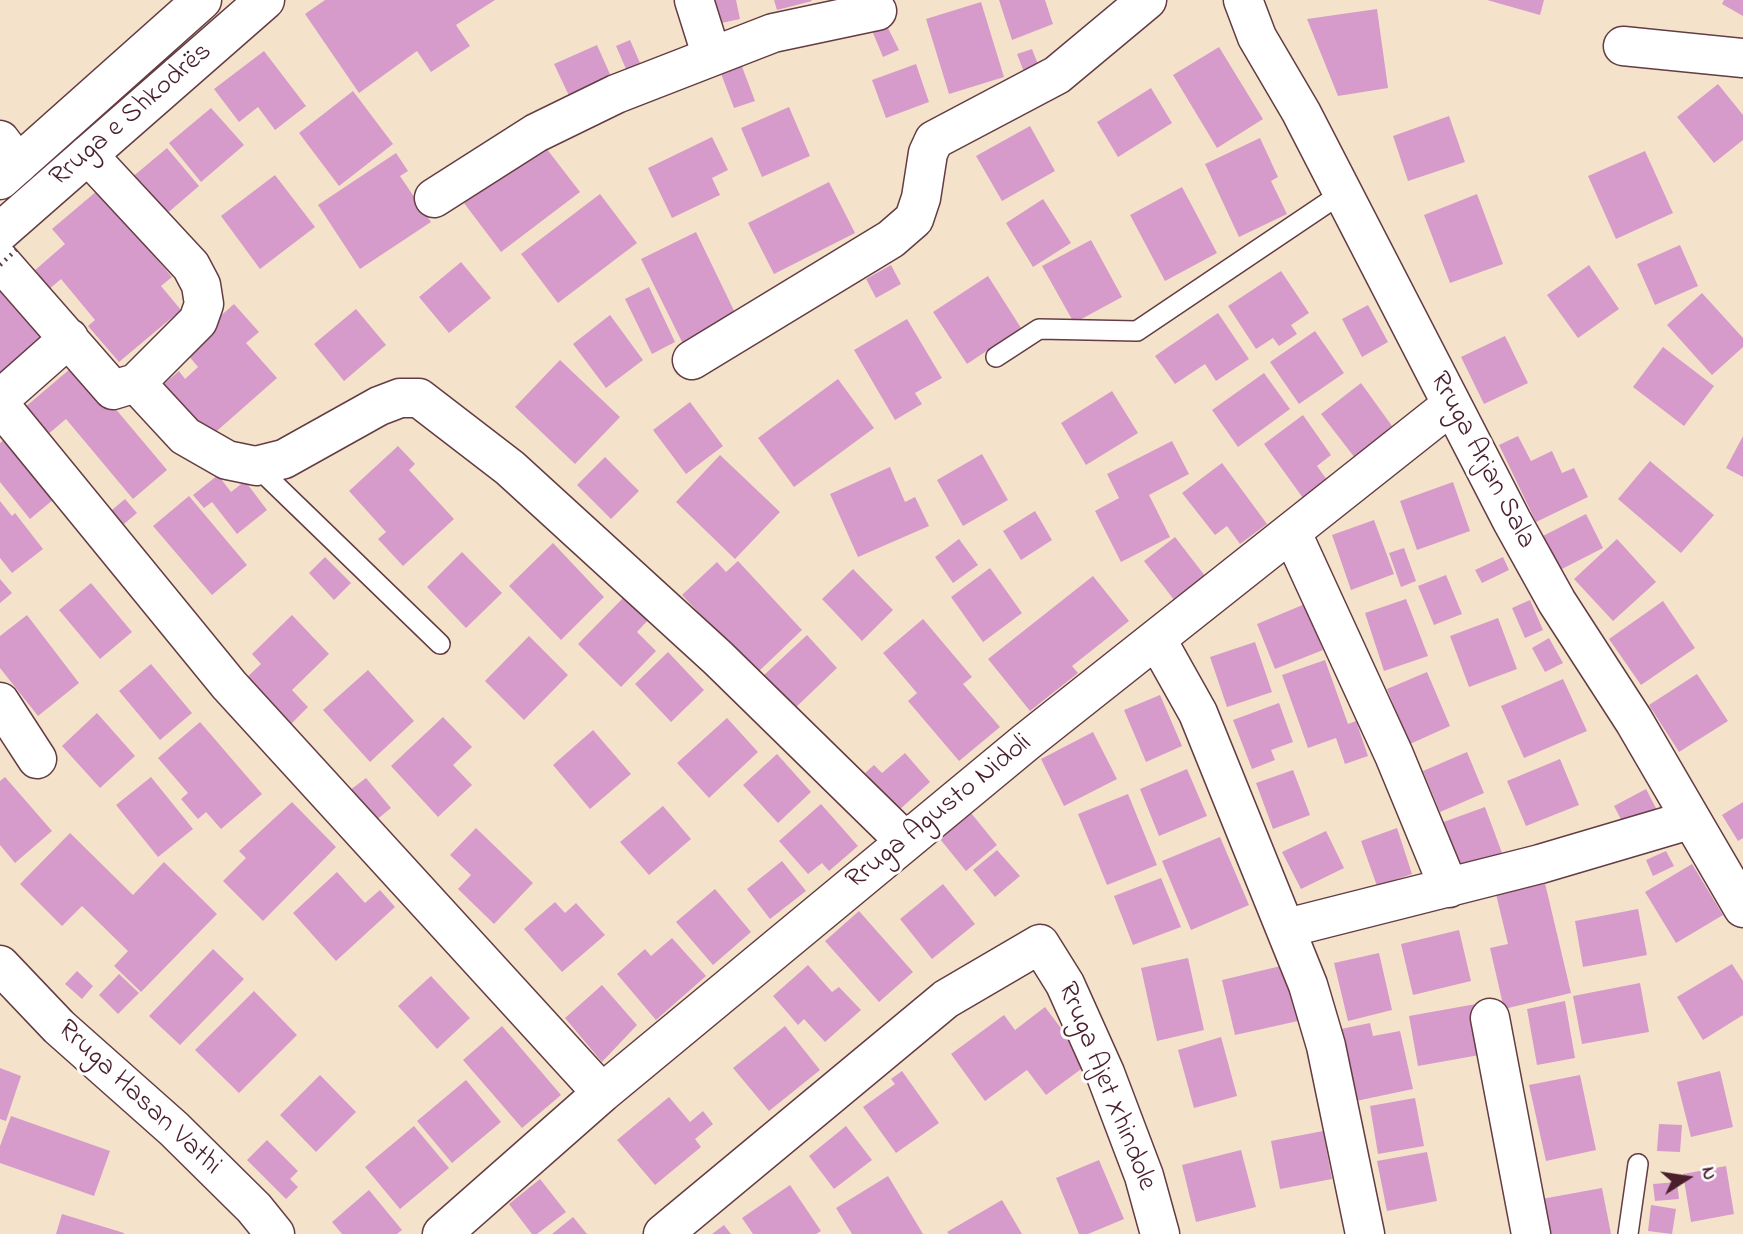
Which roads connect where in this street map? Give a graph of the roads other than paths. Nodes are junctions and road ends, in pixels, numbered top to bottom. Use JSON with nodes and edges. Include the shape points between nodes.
{"nodes":[{"id":1,"x":202,"y":0,"type":"edge"},
{"id":2,"x":265,"y":0,"type":"edge"},
{"id":3,"x":694,"y":0,"type":"edge"},
{"id":4,"x":1147,"y":0,"type":"edge"},
{"id":5,"x":1243,"y":0,"type":"edge"},
{"id":6,"x":877,"y":11,"type":"dead end"},
{"id":7,"x":1623,"y":46,"type":"dead end"},
{"id":8,"x":711,"y":54,"type":"junction"},
{"id":9,"x":1743,"y":58,"type":"edge"},
{"id":10,"x":88,"y":155,"type":"junction"},
{"id":11,"x":6,"y":161,"type":"edge"},
{"id":12,"x":1342,"y":193,"type":"junction"},
{"id":13,"x":434,"y":198,"type":"dead end"},
{"id":14,"x":4,"y":252,"type":"edge"},
{"id":15,"x":69,"y":338,"type":"junction"},
{"id":16,"x":996,"y":358,"type":"dead end"},
{"id":17,"x":692,"y":360,"type":"dead end"},
{"id":18,"x":136,"y":383,"type":"junction"},
{"id":19,"x":0,"y":402,"type":"edge"},
{"id":20,"x":1450,"y":406,"type":"junction"},
{"id":21,"x":256,"y":466,"type":"junction"},
{"id":22,"x":1292,"y":533,"type":"junction"},
{"id":23,"x":1157,"y":640,"type":"junction"},
{"id":24,"x":440,"y":644,"type":"dead end"},
{"id":25,"x":0,"y":702,"type":"edge"},
{"id":26,"x":37,"y":759,"type":"dead end"},
{"id":27,"x":1689,"y":820,"type":"junction"},
{"id":28,"x":905,"y":841,"type":"junction"},
{"id":29,"x":1449,"y":888,"type":"junction"},
{"id":30,"x":1743,"y":908,"type":"edge"},
{"id":31,"x":1287,"y":928,"type":"junction"},
{"id":32,"x":2,"y":971,"type":"edge"},
{"id":33,"x":1490,"y":1018,"type":"dead end"},
{"id":34,"x":602,"y":1093,"type":"junction"},
{"id":35,"x":1638,"y":1164,"type":"dead end"},
{"id":36,"x":275,"y":1234,"type":"edge"},
{"id":37,"x":442,"y":1234,"type":"edge"},
{"id":38,"x":663,"y":1234,"type":"edge"},
{"id":39,"x":1160,"y":1234,"type":"edge"},
{"id":40,"x":1365,"y":1234,"type":"edge"},
{"id":41,"x":1531,"y":1234,"type":"edge"},
{"id":42,"x":1628,"y":1234,"type":"edge"}],
"edges":[{"from":1,"to":11,"type":"street","name":"Rruga e Shkodrës"},
{"from":2,"to":10,"type":"street","name":"Rruga e Shkodrës"},
{"from":3,"to":8,"type":"street"},
{"from":4,"to":17,"type":"street","via":[[1057,75],[934,140],[914,219],[891,239]]},
{"from":5,"to":12,"type":"street","name":"Rruga Arjan Sala","via":[[1257,37]]},
{"from":6,"to":8,"type":"street","via":[[773,33]]},
{"from":7,"to":9,"type":"street"},
{"from":8,"to":13,"type":"street","via":[[536,133]]},
{"from":10,"to":14,"type":"street","name":"Rruga e Shkodrës"},
{"from":10,"to":18,"type":"street","via":[[191,266],[201,285],[204,304],[198,320]]},
{"from":12,"to":16,"type":"lane","via":[[1137,331],[1038,329]]},
{"from":12,"to":20,"type":"street","name":"Rruga Arjan Sala"},
{"from":14,"to":15,"type":"street"},
{"from":15,"to":18,"type":"street","via":[[113,390]]},
{"from":15,"to":19,"type":"street"},
{"from":18,"to":21,"type":"street","via":[[186,436],[227,460]]},
{"from":19,"to":34,"type":"street","via":[[229,685]]},
{"from":20,"to":22,"type":"street","name":"Rruga Agusto Nidoli"},
{"from":20,"to":27,"type":"street","name":"Rruga Arjan Sala","via":[[1557,602],[1634,721]]},
{"from":21,"to":24,"type":"lane"},
{"from":21,"to":28,"type":"street","via":[[284,459],[379,406],[400,398],[419,398],[510,468],[728,667]]},
{"from":22,"to":23,"type":"street","name":"Rruga Agusto Nidoli"},
{"from":22,"to":29,"type":"street"},
{"from":23,"to":28,"type":"street","name":"Rruga Agusto Nidoli"},
{"from":23,"to":31,"type":"street","via":[[1198,713]]},
{"from":25,"to":26,"type":"street"},
{"from":27,"to":29,"type":"street"},
{"from":27,"to":30,"type":"street","name":"Rruga Arjan Sala"},
{"from":28,"to":34,"type":"street","name":"Rruga Agusto Nidoli"},
{"from":29,"to":31,"type":"street"},
{"from":31,"to":40,"type":"street","via":[[1326,1046]]},
{"from":32,"to":36,"type":"street","name":"Rruga Hasan Vathi","via":[[174,1129]]},
{"from":33,"to":41,"type":"street"},
{"from":34,"to":37,"type":"street","name":"Rruga Agusto Nidoli"},
{"from":35,"to":42,"type":"lane"},
{"from":38,"to":39,"type":"street","name":"Rruga Ajet Xhindole","via":[[946,999],[1040,944],[1065,984],[1105,1073],[1144,1176]]}]}
